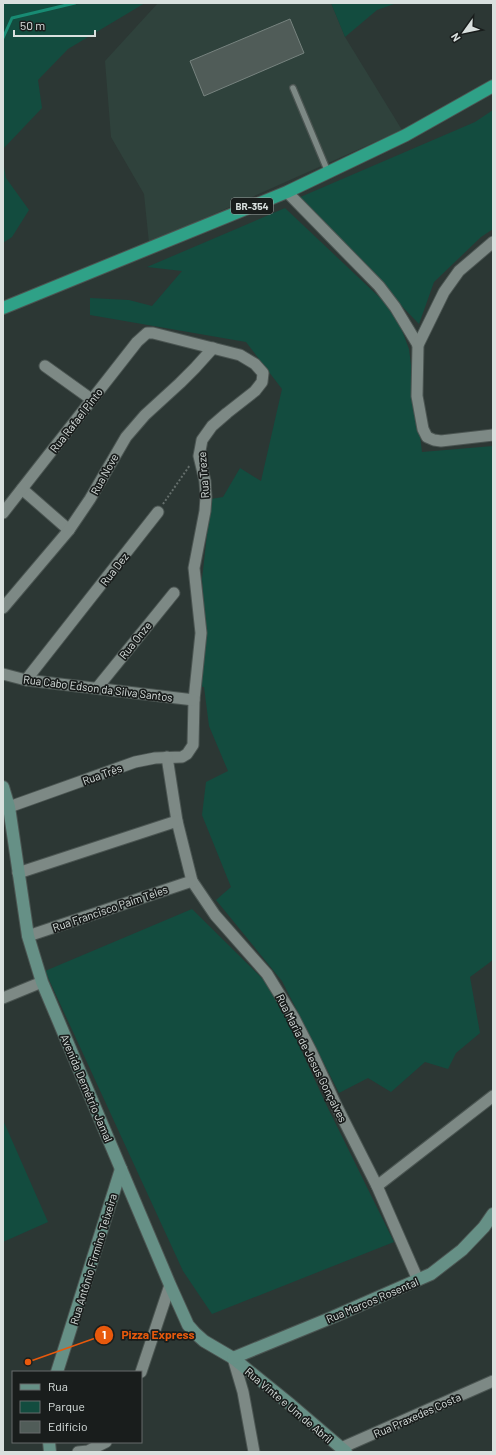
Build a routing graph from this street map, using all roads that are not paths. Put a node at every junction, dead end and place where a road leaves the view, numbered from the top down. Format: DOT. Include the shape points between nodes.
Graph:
graph roads {
  1 [pos="493,86"];
  2 [pos="293,88"];
  3 [pos="328,172"];
  4 [pos="287,192"];
  5 [pos="493,242"];
  6 [pos="3,308"];
  7 [pos="153,333"];
  8 [pos="418,345"];
  9 [pos="213,348"];
  10 [pos="45,366"];
  11 [pos="92,398"];
  12 [pos="493,435"];
  13 [pos="22,489"];
  14 [pos="158,512"];
  15 [pos="3,513"];
  16 [pos="69,530"];
  17 [pos="174,592"];
  18 [pos="3,608"];
  19 [pos="3,674"];
  20 [pos="26,680"];
  21 [pos="97,688"];
  22 [pos="194,700"];
  23 [pos="193,745"];
  24 [pos="167,757"];
  25 [pos="3,787"];
  26 [pos="9,807"];
  27 [pos="177,821"];
  28 [pos="18,873"];
  29 [pos="192,881"];
  30 [pos="28,936"];
  31 [pos="42,982"];
  32 [pos="3,998"];
  33 [pos="493,1096"];
  34 [pos="121,1169"];
  35 [pos="377,1186"];
  36 [pos="493,1214"];
  37 [pos="418,1280"];
  38 [pos="170,1285"];
  39 [pos="233,1358"];
  40 [pos="57,1371"];
  41 [pos="141,1371"];
  42 [pos="493,1381"];
  43 [pos="104,1443"];
  44 [pos="343,1450"];
  45 [pos="78,1452"];
  46 [pos="254,1452"];
  1 -- 3 [label="highway, BR-354" via="406,135"];
  2 -- 3 [label="lane"];
  3 -- 4 [label="highway, BR-354"];
  4 -- 6 [label="highway, BR-354"];
  4 -- 8 [label="street" via="378,286 395,307"];
  5 -- 8 [label="street" via="455,276 444,292"];
  7 -- 9 [label="street, Rua Treze"];
  7 -- 11 [label="street, Rua Rafael Pinto" via="147,334 137,342"];
  8 -- 12 [label="street" via="417,396 423,429 427,436 441,442"];
  9 -- 16 [label="street, Rua Nove" via="126,436"];
  9 -- 22 [label="street, Rua Treze" via="240,355 255,364 262,373 262,382 255,391 212,426 202,440 200,456 206,497 194,568 201,633"];
  10 -- 11 [label="street"];
  11 -- 13 [label="street, Rua Rafael Pinto"];
  13 -- 15 [label="street, Rua Rafael Pinto"];
  13 -- 16 [label="street"];
  14 -- 20 [label="street, Rua Dez"];
  16 -- 18 [label="street, Rua Nove"];
  17 -- 21 [label="street, Rua Onze"];
  19 -- 20 [label="street, Rua Cabo Edson da Silva Santos"];
  20 -- 21 [label="street, Rua Cabo Edson da Silva Santos"];
  21 -- 22 [label="street, Rua Cabo Edson da Silva Santos"];
  22 -- 23 [label="street, Rua Treze"];
  23 -- 24 [label="street, Rua Três" via="182,757"];
  24 -- 26 [label="street, Rua Três" via="135,762"];
  24 -- 27 [label="street, Rua Maria de Jesus Gonçalves"];
  25 -- 26 [label="street, Avenida Demétrio Jamal"];
  26 -- 28 [label="street, Avenida Demétrio Jamal"];
  27 -- 28 [label="street"];
  27 -- 29 [label="street, Rua Maria de Jesus Gonçalves"];
  28 -- 30 [label="street, Avenida Demétrio Jamal"];
  29 -- 30 [label="street, Rua Francisco Paim Teles"];
  29 -- 35 [label="street, Rua Maria de Jesus Gonçalves" via="215,915 278,990"];
  30 -- 31 [label="street, Avenida Demétrio Jamal"];
  31 -- 32 [label="street"];
  31 -- 34 [label="street, Avenida Demétrio Jamal"];
  33 -- 35 [label="street"];
  34 -- 38 [label="street, Avenida Demétrio Jamal"];
  34 -- 40 [label="street, Rua Antônio Firmino Teixeira"];
  35 -- 37 [label="street, Rua Maria de Jesus Gonçalves"];
  36 -- 37 [label="street, Rua Marcos Rosental" via="462,1250 431,1274"];
  37 -- 39 [label="street, Rua Marcos Rosental"];
  38 -- 39 [label="street, Avenida Demétrio Jamal" via="188,1325 204,1341"];
  38 -- 41 [label="street"];
  39 -- 44 [label="street, Rua Vinte e Um de Abril"];
  39 -- 46 [label="street" via="243,1392"];
  42 -- 44 [label="street, Rua Praxedes Costa"];
  43 -- 45 [label="street" via="88,1451"];
}
